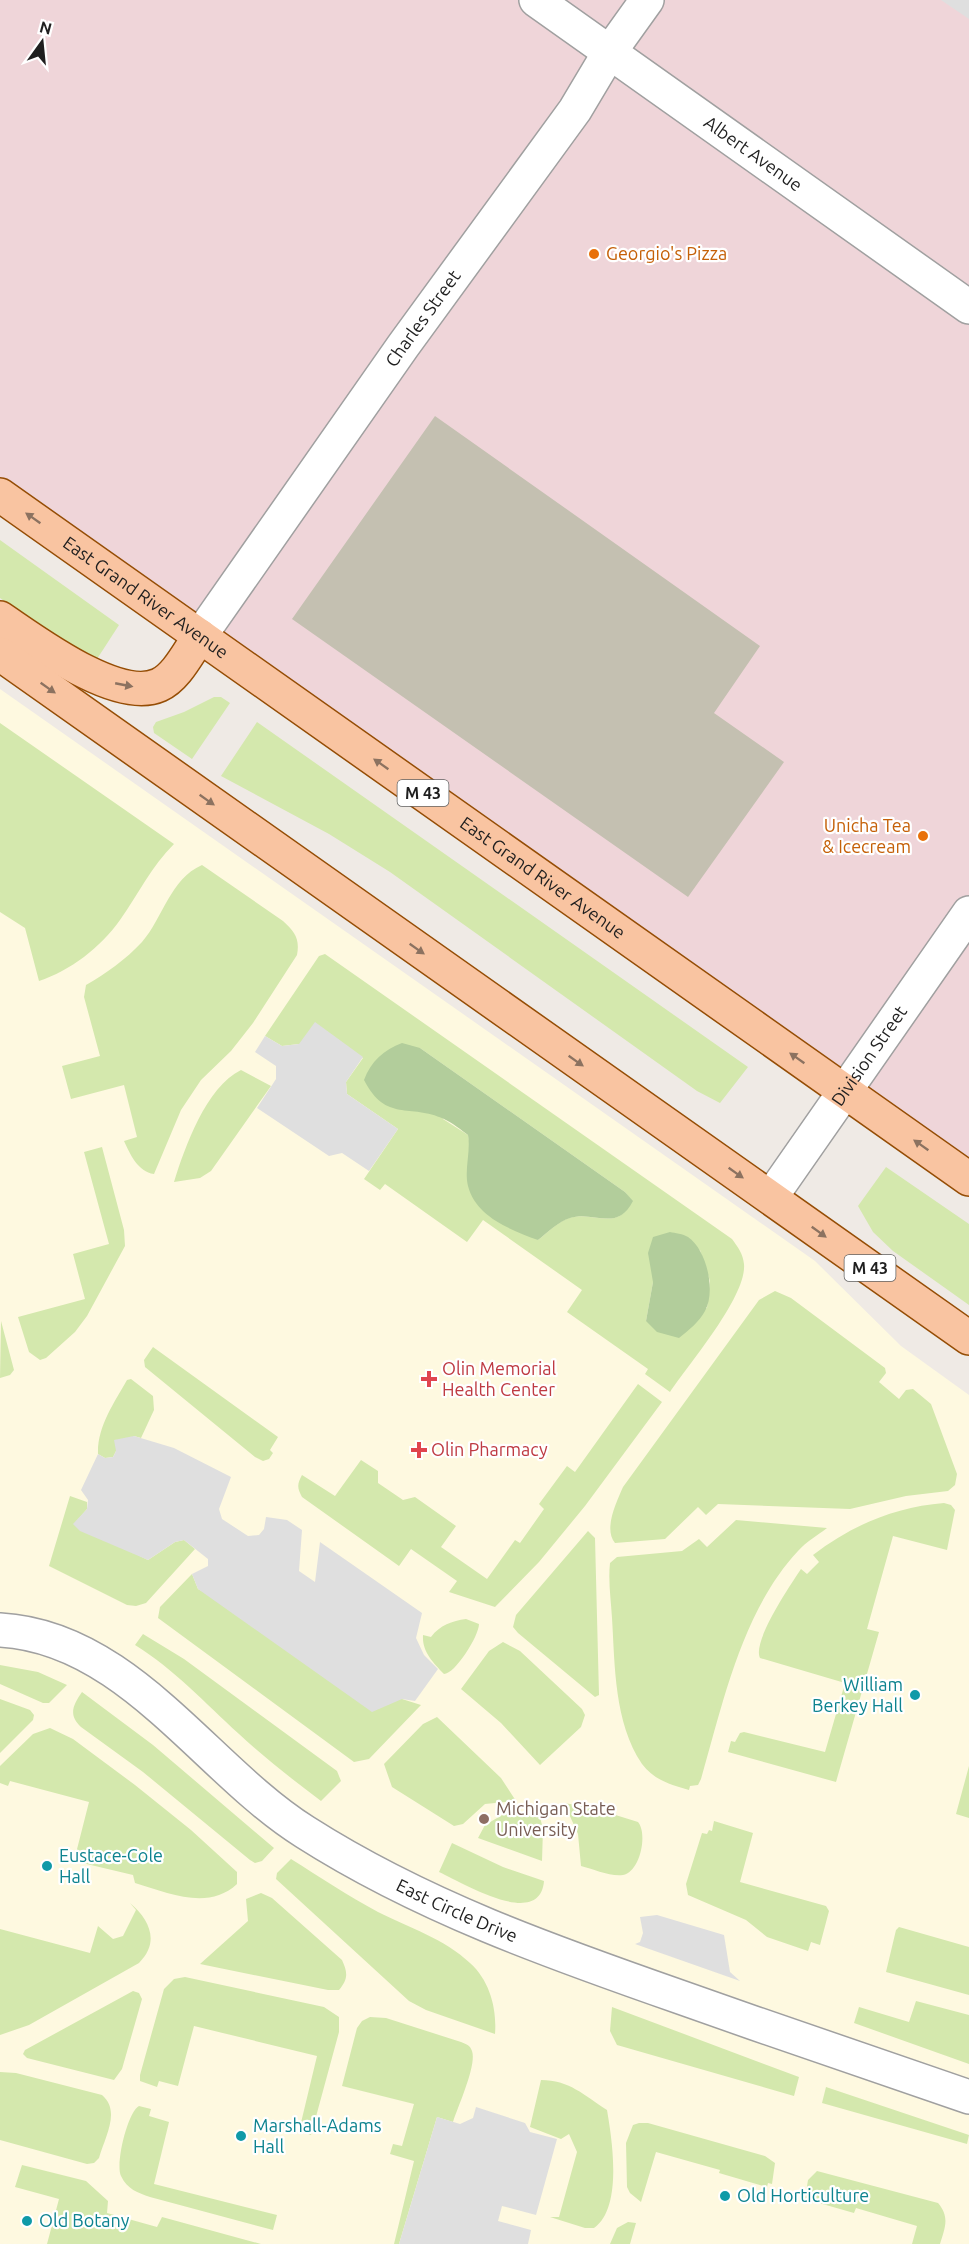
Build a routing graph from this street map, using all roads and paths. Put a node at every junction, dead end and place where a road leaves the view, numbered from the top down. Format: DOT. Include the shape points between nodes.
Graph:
graph roads {
  1 [pos="536,0"];
  2 [pos="647,0"];
  3 [pos="609,53"];
  4 [pos="969,307"];
  5 [pos="0,495"];
  6 [pos="0,618"];
  7 [pos="200,636"];
  8 [pos="0,654"];
  9 [pos="969,913"];
  10 [pos="845,1092"];
  11 [pos="969,1179"];
  12 [pos="771,1197"];
  13 [pos="969,1338"];
  14 [pos="0,1630"];
  15 [pos="969,2097"];
  1 -- 3 [label="street, Albert Avenue"];
  2 -- 3 [label="street, Charles Street"];
  3 -- 4 [label="street, Albert Avenue"];
  3 -- 7 [label="street, Charles Street" via="575,110"];
  7 -- 5 [label="main road, East Grand River Avenue / M 43, one-way"];
  6 -- 7 [label="main road, one-way" via="95,677 141,688 157,687 167,681"];
  10 -- 7 [label="main road, East Grand River Avenue / M 43, one-way"];
  8 -- 12 [label="main road, M 43, one-way"];
  9 -- 10 [label="street, Division Street"];
  11 -- 10 [label="main road, East Grand River Avenue / M 43, one-way"];
  10 -- 12 [label="street, Division Street"];
  12 -- 13 [label="main road, M 43, one-way"];
  14 -- 15 [label="street, East Circle Drive" via="58,1643 120,1676 146,1694 303,1831 388,1880 561,1955"];
}
